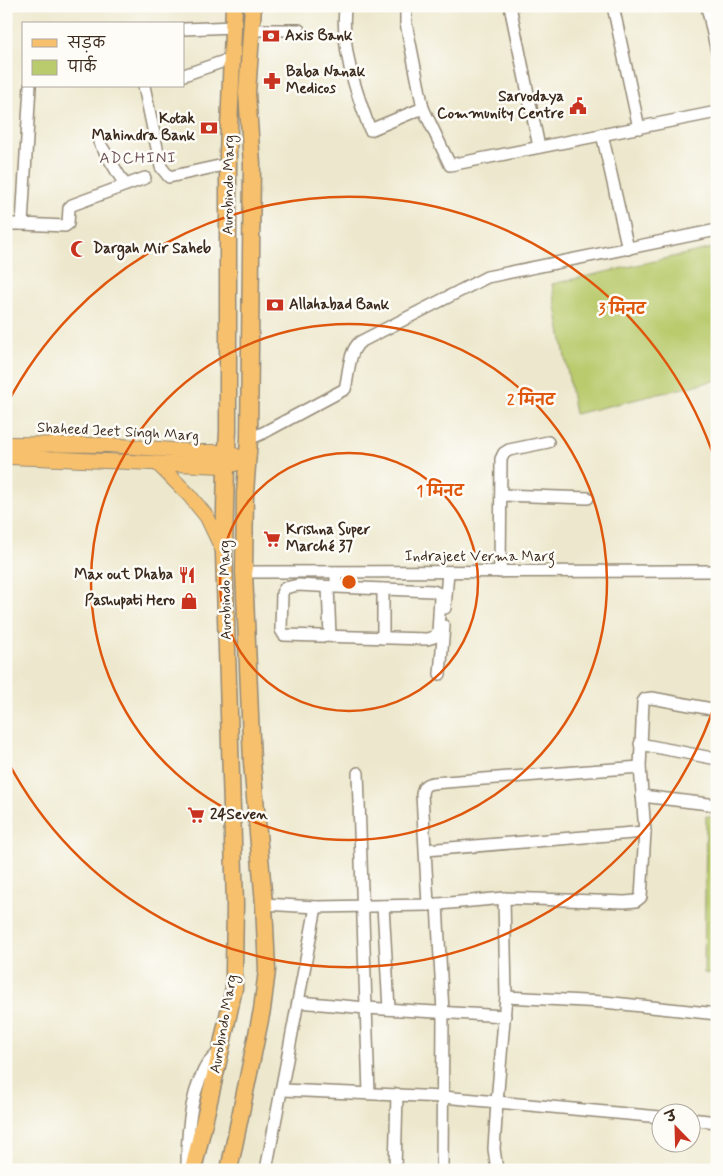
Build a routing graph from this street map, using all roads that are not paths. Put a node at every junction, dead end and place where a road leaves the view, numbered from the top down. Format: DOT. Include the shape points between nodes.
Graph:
graph roads {
  1 [pos="234,6"];
  2 [pos="253,6"];
  3 [pos="345,6"];
  4 [pos="406,6"];
  5 [pos="510,6"];
  6 [pos="613,6"];
  7 [pos="707,6"];
  8 [pos="234,27"];
  9 [pos="185,29"];
  10 [pos="252,30"];
  11 [pos="299,30"];
  12 [pos="717,52"];
  13 [pos="233,58"];
  14 [pos="185,76"];
  15 [pos="30,88"];
  16 [pos="147,88"];
  17 [pos="423,108"];
  18 [pos="717,112"];
  19 [pos="639,128"];
  20 [pos="602,134"];
  21 [pos="99,142"];
  22 [pos="539,147"];
  23 [pos="228,164"];
  24 [pos="145,178"];
  25 [pos="125,185"];
  26 [pos="6,224"];
  27 [pos="22,224"];
  28 [pos="717,230"];
  29 [pos="628,249"];
  30 [pos="249,439"];
  31 [pos="548,442"];
  32 [pos="6,444"];
  33 [pos="6,457"];
  34 [pos="227,459"];
  35 [pos="248,461"];
  36 [pos="158,464"];
  37 [pos="501,495"];
  38 [pos="588,498"];
  39 [pos="224,554"];
  40 [pos="717,571"];
  41 [pos="244,572"];
  42 [pos="336,572"];
  43 [pos="448,572"];
  44 [pos="500,572"];
  45 [pos="332,587"];
  46 [pos="383,589"];
  47 [pos="330,636"];
  48 [pos="383,638"];
  49 [pos="440,674"];
  50 [pos="717,710"];
  51 [pos="640,744"];
  52 [pos="717,759"];
  53 [pos="640,767"];
  54 [pos="358,773"];
  55 [pos="642,796"];
  56 [pos="717,805"];
  57 [pos="645,832"];
  58 [pos="426,850"];
  59 [pos="504,898"];
  60 [pos="264,904"];
  61 [pos="433,904"];
  62 [pos="363,906"];
  63 [pos="383,906"];
  64 [pos="316,908"];
  65 [pos="506,997"];
  66 [pos="299,1002"];
  67 [pos="366,1008"];
  68 [pos="389,1009"];
  69 [pos="443,1012"];
  70 [pos="717,1014"];
  71 [pos="505,1016"];
  72 [pos="221,1049"];
  73 [pos="283,1090"];
  74 [pos="369,1093"];
  75 [pos="397,1094"];
  76 [pos="443,1097"];
  77 [pos="497,1102"];
  78 [pos="650,1116"];
  79 [pos="700,1120"];
  80 [pos="717,1122"];
  81 [pos="187,1170"];
  82 [pos="193,1170"];
  83 [pos="229,1170"];
  84 [pos="266,1170"];
  85 [pos="396,1170"];
  86 [pos="442,1170"];
  87 [pos="497,1170"];
  1 -- 8 [label="highway, Aurobindo Marg"];
  2 -- 10 [label="highway, Aurobindo Marg"];
  3 -- 17 [label="street" via="343,26 351,76 370,130"];
  4 -- 17 [label="street" via="406,23"];
  5 -- 22 [label="street"];
  6 -- 19 [label="street"];
  7 -- 12 [label="street"];
  8 -- 9 [label="street"];
  8 -- 13 [label="highway, Aurobindo Marg"];
  10 -- 11 [label="street"];
  10 -- 30 [label="highway, Aurobindo Marg" via="247,93 252,164"];
  13 -- 14 [label="street"];
  13 -- 23 [label="highway, Aurobindo Marg"];
  15 -- 27 [label="street"];
  16 -- 23 [label="street" via="161,167 170,177"];
  17 -- 22 [label="street" via="450,165"];
  18 -- 19 [label="street"];
  19 -- 20 [label="street"];
  20 -- 22 [label="street"];
  20 -- 29 [label="street"];
  21 -- 25 [label="street"];
  23 -- 34 [label="highway, Aurobindo Marg"];
  24 -- 25 [label="street"];
  25 -- 27 [label="street" via="72,205 65,226"];
  26 -- 27 [label="street"];
  28 -- 29 [label="street"];
  29 -- 30 [label="street" via="487,277 360,342 353,351 345,389"];
  30 -- 35 [label="highway, Aurobindo Marg"];
  31 -- 37 [label="street" via="504,453 501,459"];
  32 -- 34 [label="main road, Shaheed Jeet Singh Marg" via="109,445 197,452"];
  33 -- 36 [label="main road, Shaheed Jeet Singh Marg"];
  34 -- 35 [label="main road"];
  34 -- 36 [label="main road, Shaheed Jeet Singh Marg"];
  34 -- 39 [label="highway, Aurobindo Marg"];
  35 -- 41 [label="highway, Aurobindo Marg"];
  36 -- 39 [label="main road" via="207,517"];
  37 -- 38 [label="street"];
  37 -- 44 [label="street"];
  39 -- 72 [label="highway, Aurobindo Marg" via="235,904 234,988"];
  40 -- 44 [label="street, Indrajeet Verma Marg"];
  41 -- 42 [label="street, Indrajeet Verma Marg"];
  41 -- 60 [label="highway, Aurobindo Marg" via="252,762"];
  42 -- 43 [label="street, Indrajeet Verma Marg"];
  42 -- 45 [label="street"];
  43 -- 44 [label="street, Indrajeet Verma Marg"];
  43 -- 49 [label="street"];
  45 -- 46 [label="street"];
  45 -- 47 [label="street"];
  45 -- 47 [label="street" via="298,585 285,588 282,593 281,630 284,635"];
  46 -- 48 [label="street"];
  46 -- 48 [label="street" via="433,591 440,597 438,633 434,637"];
  47 -- 48 [label="street"];
  50 -- 51 [label="street" via="645,699"];
  51 -- 52 [label="street"];
  51 -- 53 [label="street"];
  53 -- 55 [label="street"];
  53 -- 58 [label="street" via="429,784 422,789"];
  54 -- 62 [label="street"];
  55 -- 56 [label="street"];
  55 -- 57 [label="street"];
  57 -- 58 [label="street"];
  57 -- 59 [label="street" via="641,897 636,901"];
  58 -- 61 [label="street"];
  59 -- 61 [label="street"];
  59 -- 65 [label="street"];
  60 -- 64 [label="street"];
  60 -- 83 [label="highway, Aurobindo Marg" via="267,970 262,1010"];
  61 -- 63 [label="street"];
  61 -- 69 [label="street"];
  62 -- 63 [label="street"];
  62 -- 64 [label="street"];
  62 -- 67 [label="street"];
  63 -- 68 [label="street"];
  64 -- 66 [label="street"];
  65 -- 70 [label="street" via="604,1002"];
  65 -- 71 [label="street"];
  66 -- 67 [label="street"];
  66 -- 73 [label="street"];
  67 -- 68 [label="street"];
  67 -- 74 [label="street"];
  68 -- 69 [label="street"];
  69 -- 71 [label="street"];
  69 -- 76 [label="street"];
  71 -- 77 [label="street"];
  72 -- 81 [label="street" via="204,1069 194,1099 187,1136"];
  72 -- 82 [label="highway, Aurobindo Marg"];
  73 -- 74 [label="street"];
  73 -- 84 [label="street"];
  74 -- 75 [label="street"];
  75 -- 76 [label="street"];
  75 -- 85 [label="street"];
  76 -- 77 [label="street"];
  76 -- 86 [label="street"];
  77 -- 78 [label="street"];
  77 -- 87 [label="street" via="494,1149"];
  79 -- 80 [label="street"];
}
